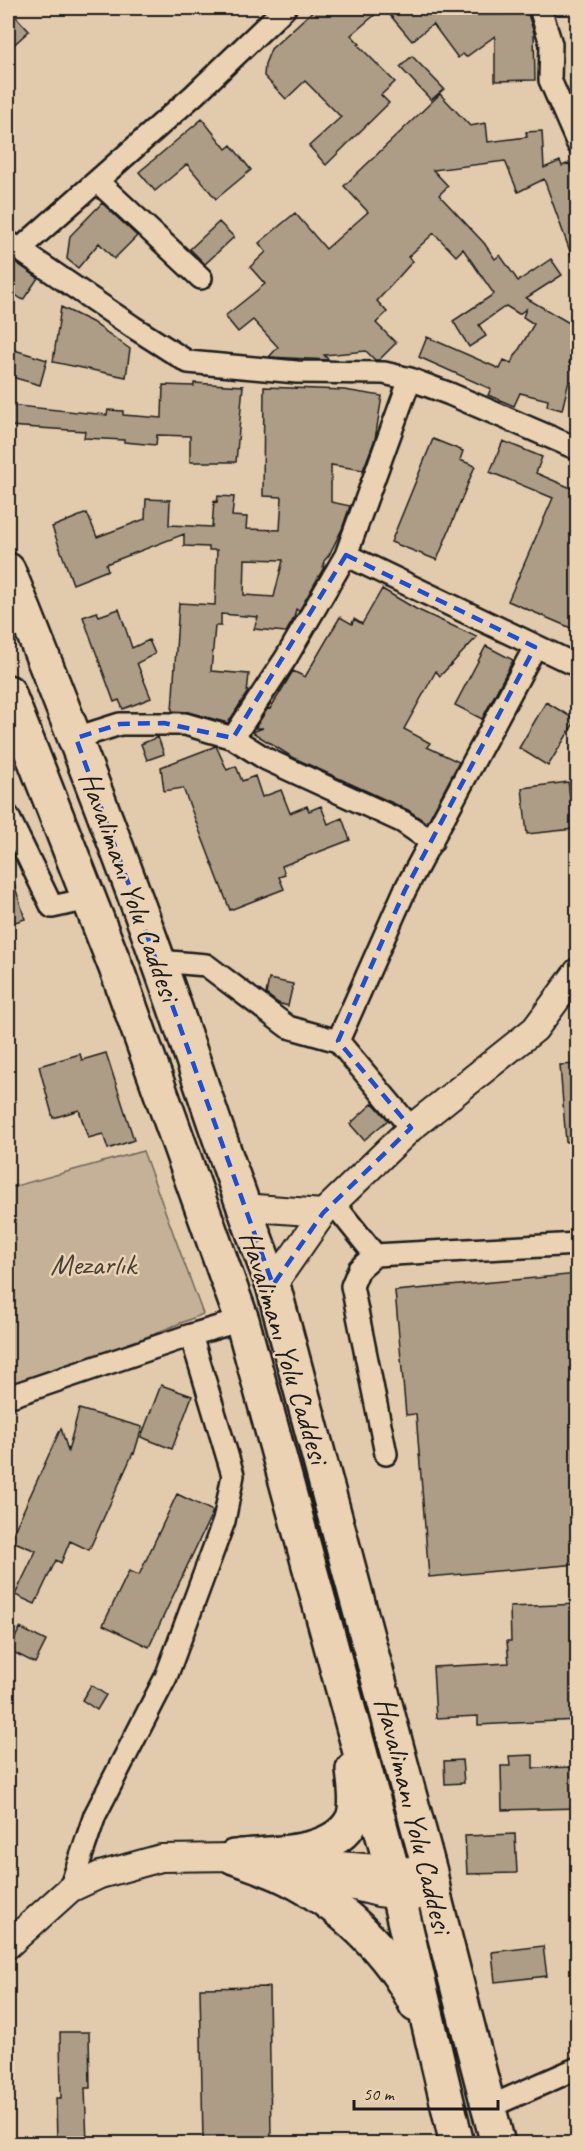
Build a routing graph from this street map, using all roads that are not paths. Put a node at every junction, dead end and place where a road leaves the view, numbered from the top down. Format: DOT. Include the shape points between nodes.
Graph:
graph roads {
  1 [pos="285,8"];
  2 [pos="540,8"];
  3 [pos="578,144"];
  4 [pos="97,181"];
  5 [pos="13,246"];
  6 [pos="201,278"];
  7 [pos="411,379"];
  8 [pos="578,449"];
  9 [pos="346,555"];
  10 [pos="8,570"];
  11 [pos="535,647"];
  12 [pos="578,666"];
  13 [pos="8,692"];
  14 [pos="76,738"];
  15 [pos="233,738"];
  16 [pos="8,816"];
  17 [pos="432,842"];
  18 [pos="89,899"];
  19 [pos="158,961"];
  20 [pos="578,970"];
  21 [pos="338,1041"];
  22 [pos="411,1128"];
  23 [pos="242,1207"];
  24 [pos="328,1208"];
  25 [pos="578,1244"];
  26 [pos="375,1255"];
  27 [pos="273,1285"];
  28 [pos="242,1320"];
  29 [pos="191,1335"];
  30 [pos="8,1397"];
  31 [pos="386,1454"];
  32 [pos="348,1701"];
  33 [pos="234,1857"];
  34 [pos="395,1882"];
  35 [pos="433,1886"];
  36 [pos="70,1889"];
  37 [pos="8,1945"];
  38 [pos="433,2041"];
  39 [pos="578,2068"];
  40 [pos="489,2107"];
  41 [pos="457,2144"];
  42 [pos="498,2144"];
  1 -- 4 [label="street"];
  2 -- 3 [label="street" via="551,44 550,80"];
  4 -- 5 [label="street"];
  4 -- 6 [label="street"];
  5 -- 7 [label="street" via="188,362 297,372 384,373"];
  7 -- 8 [label="street"];
  7 -- 9 [label="street"];
  9 -- 11 [label="street"];
  9 -- 15 [label="street" via="286,658"];
  10 -- 14 [label="highway, Havalimanı Yolu Caddesi"];
  11 -- 12 [label="street"];
  11 -- 17 [label="street"];
  13 -- 18 [label="highway, Havalimanı Yolu Caddesi"];
  14 -- 15 [label="street" via="120,724 164,723 185,724"];
  14 -- 19 [label="highway, Havalimanı Yolu Caddesi"];
  15 -- 17 [label="street" via="266,759 403,822"];
  16 -- 18 [label="street" via="52,907"];
  17 -- 21 [label="street" via="405,890"];
  18 -- 28 [label="highway, Havalimanı Yolu Caddesi"];
  19 -- 21 [label="street" via="206,965 288,1027"];
  19 -- 23 [label="highway, Havalimanı Yolu Caddesi"];
  20 -- 22 [label="street" via="535,1029"];
  21 -- 22 [label="street"];
  22 -- 24 [label="street"];
  23 -- 24 [label="street"];
  23 -- 27 [label="highway, Havalimanı Yolu Caddesi"];
  24 -- 26 [label="street"];
  24 -- 27 [label="street"];
  25 -- 26 [label="street"];
  26 -- 31 [label="street" via="359,1269 352,1286"];
  27 -- 35 [label="highway, Havalimanı Yolu Caddesi"];
  28 -- 29 [label="street"];
  28 -- 32 [label="highway, Havalimanı Yolu Caddesi"];
  29 -- 30 [label="street"];
  29 -- 36 [label="street" via="232,1475 224,1521 166,1677 95,1815"];
  32 -- 33 [label="highway" via="353,1819 340,1835 309,1849"];
  32 -- 34 [label="highway, Havalimanı Yolu Caddesi"];
  33 -- 34 [label="street" via="378,1893"];
  33 -- 36 [label="street" via="161,1858 100,1875"];
  33 -- 38 [label="highway" via="286,1877 334,1907 376,1945 409,1990"];
  34 -- 35 [label="street"];
  34 -- 38 [label="highway, Havalimanı Yolu Caddesi"];
  35 -- 40 [label="highway, Havalimanı Yolu Caddesi"];
  36 -- 37 [label="street"];
  38 -- 41 [label="highway, Havalimanı Yolu Caddesi"];
  39 -- 40 [label="street"];
  40 -- 42 [label="highway, Havalimanı Yolu Caddesi"];
}
